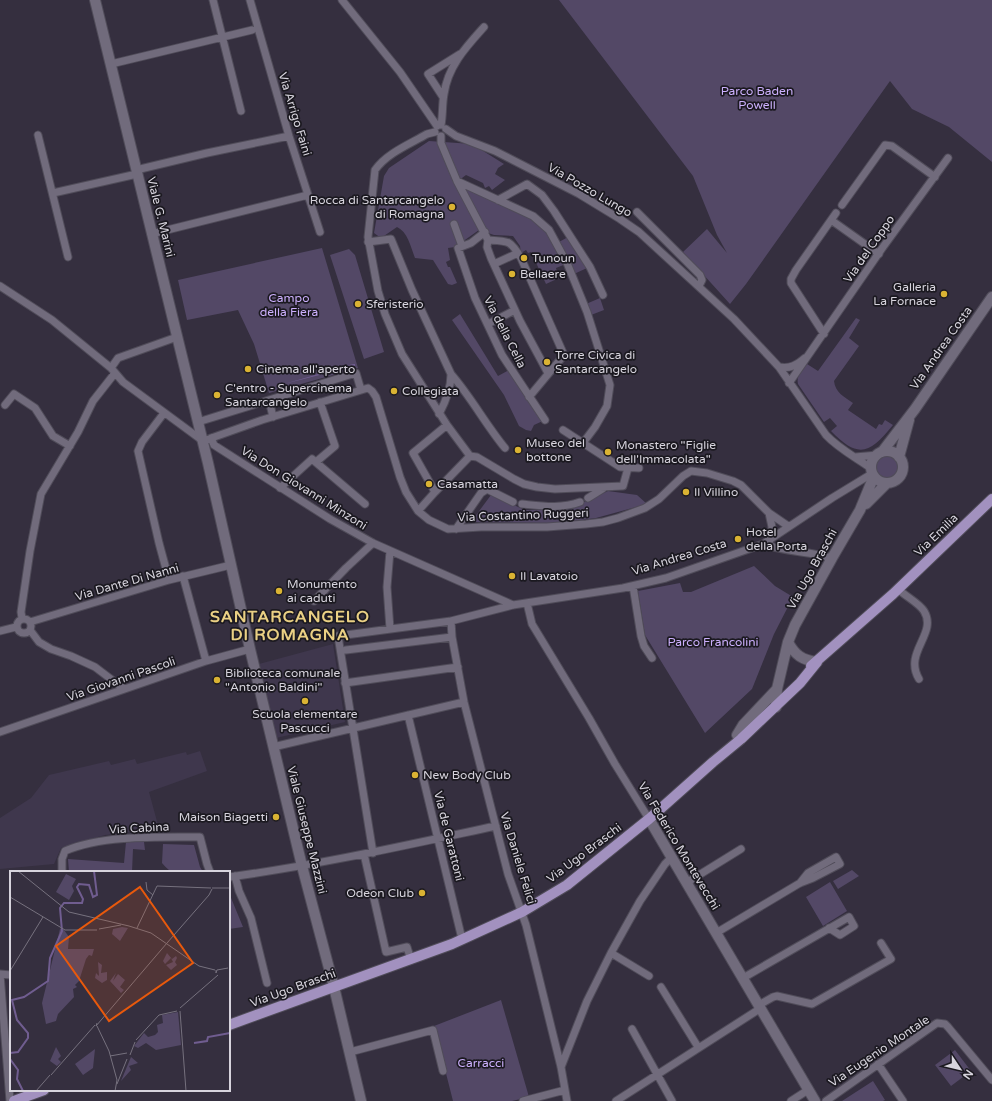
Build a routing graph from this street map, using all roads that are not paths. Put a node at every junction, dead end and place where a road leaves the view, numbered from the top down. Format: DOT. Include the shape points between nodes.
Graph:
graph roads {
  1 [pos="95,0"];
  2 [pos="213,0"];
  3 [pos="250,0"];
  4 [pos="342,0"];
  5 [pos="484,27"];
  6 [pos="252,30"];
  7 [pos="222,37"];
  8 [pos="460,54"];
  9 [pos="110,64"];
  10 [pos="444,98"];
  11 [pos="241,111"];
  12 [pos="441,130"];
  13 [pos="38,135"];
  14 [pos="289,136"];
  15 [pos="948,158"];
  16 [pos="137,172"];
  17 [pos="934,177"];
  18 [pos="457,181"];
  19 [pos="53,193"];
  20 [pos="308,195"];
  21 [pos="498,200"];
  22 [pos="842,205"];
  23 [pos="637,212"];
  24 [pos="836,214"];
  25 [pos="831,220"];
  26 [pos="454,224"];
  27 [pos="320,232"];
  28 [pos="485,232"];
  29 [pos="152,234"];
  30 [pos="488,240"];
  31 [pos="368,242"];
  32 [pos="460,247"];
  33 [pos="518,253"];
  34 [pos="879,254"];
  35 [pos="68,256"];
  36 [pos="494,264"];
  37 [pos="0,286"];
  38 [pos="699,286"];
  39 [pos="602,295"];
  40 [pos="992,298"];
  41 [pos="516,310"];
  42 [pos="488,324"];
  43 [pos="824,334"];
  44 [pos="176,337"];
  45 [pos="810,354"];
  46 [pos="779,367"];
  47 [pos="113,370"];
  48 [pos="548,373"];
  49 [pos="451,374"];
  50 [pos="789,383"];
  51 [pos="365,389"];
  52 [pos="529,397"];
  53 [pos="269,400"];
  54 [pos="320,402"];
  55 [pos="5,405"];
  56 [pos="164,413"];
  57 [pos="911,413"];
  58 [pos="439,414"];
  59 [pos="273,417"];
  60 [pos="544,420"];
  61 [pos="198,422"];
  62 [pos="447,425"];
  63 [pos="562,430"];
  64 [pos="207,439"];
  65 [pos="583,444"];
  66 [pos="70,446"];
  67 [pos="505,448"];
  68 [pos="880,454"];
  69 [pos="470,456"];
  70 [pos="856,457"];
  71 [pos="900,457"];
  72 [pos="316,462"];
  73 [pos="628,468"];
  74 [pos="639,468"];
  75 [pos="873,473"];
  76 [pos="887,483"];
  77 [pos="280,488"];
  78 [pos="605,488"];
  79 [pos="435,492"];
  80 [pos="588,498"];
  81 [pos="992,500"];
  82 [pos="513,502"];
  83 [pos="580,502"];
  84 [pos="365,504"];
  85 [pos="522,504"];
  86 [pos="860,510"];
  87 [pos="418,511"];
  88 [pos="769,512"];
  89 [pos="788,526"];
  90 [pos="456,529"];
  91 [pos="770,540"];
  92 [pos="374,543"];
  93 [pos="763,544"];
  94 [pos="390,551"];
  95 [pos="832,558"];
  96 [pos="231,565"];
  97 [pos="183,576"];
  98 [pos="169,580"];
  99 [pos="633,586"];
  100 [pos="898,589"];
  101 [pos="314,601"];
  102 [pos="527,603"];
  103 [pos="513,604"];
  104 [pos="22,618"];
  105 [pos="451,621"];
  106 [pos="30,626"];
  107 [pos="16,627"];
  108 [pos="390,628"];
  109 [pos="0,631"];
  110 [pos="452,637"];
  111 [pos="788,642"];
  112 [pos="250,649"];
  113 [pos="346,650"];
  114 [pos="652,658"];
  115 [pos="206,662"];
  116 [pos="817,662"];
  117 [pos="458,667"];
  118 [pos="919,679"];
  119 [pos="345,683"];
  120 [pos="124,689"];
  121 [pos="777,698"];
  122 [pos="464,702"];
  123 [pos="408,715"];
  124 [pos="352,728"];
  125 [pos="0,732"];
  126 [pos="273,747"];
  127 [pos="713,762"];
  128 [pos="649,819"];
  129 [pos="496,826"];
  130 [pos="438,838"];
  131 [pos="741,849"];
  132 [pos="373,853"];
  133 [pos="364,854"];
  134 [pos="672,857"];
  135 [pos="302,866"];
  136 [pos="62,871"];
  137 [pos="210,871"];
  138 [pos="232,877"];
  139 [pos="686,883"];
  140 [pos="800,883"];
  141 [pos="522,912"];
  142 [pos="829,928"];
  143 [pos="716,933"];
  144 [pos="462,939"];
  145 [pos="881,942"];
  146 [pos="611,953"];
  147 [pos="411,960"];
  148 [pos="0,974"];
  149 [pos="10,975"];
  150 [pos="649,976"];
  151 [pos="743,978"];
  152 [pos="267,982"];
  153 [pos="334,987"];
  154 [pos="660,987"];
  155 [pos="760,1006"];
  156 [pos="230,1025"];
  157 [pos="632,1029"];
  158 [pos="8,1030"];
  159 [pos="698,1047"];
  160 [pos="350,1052"];
  161 [pos="878,1064"];
  162 [pos="561,1067"];
  163 [pos="443,1071"];
  164 [pos="657,1074"];
  165 [pos="992,1080"];
  166 [pos="565,1090"];
  167 [pos="808,1090"];
  168 [pos="41,1091"];
  169 [pos="618,1100"];
  170 [pos="10,1101"];
  171 [pos="14,1101"];
  172 [pos="361,1101"];
  173 [pos="523,1101"];
  174 [pos="567,1101"];
  175 [pos="672,1101"];
  176 [pos="791,1101"];
  177 [pos="815,1101"];
  178 [pos="826,1101"];
  179 [pos="903,1101"];
  1 -- 9 [label="street, Viale G. Marini"];
  2 -- 7 [label="street"];
  3 -- 14 [label="street, Via Arrigo Faini"];
  4 -- 12 [label="street" via="400,72"];
  5 -- 8 [label="street"];
  6 -- 7 [label="street"];
  7 -- 9 [label="street"];
  7 -- 11 [label="street"];
  8 -- 10 [label="street" via="452,69"];
  8 -- 10 [label="street" via="428,74"];
  9 -- 16 [label="street, Viale G. Marini"];
  10 -- 12 [label="street"];
  12 -- 18 [label="street" via="441,143"];
  12 -- 31 [label="street" via="427,134 386,158 375,170"];
  12 -- 38 [label="street, Via Pozzo Lungo" via="495,151 620,219 639,232"];
  13 -- 19 [label="street"];
  14 -- 16 [label="street" via="207,153"];
  14 -- 20 [label="street, Via Arrigo Faini"];
  15 -- 17 [label="street, Via del Coppo"];
  16 -- 19 [label="street"];
  16 -- 29 [label="street, Viale G. Marini"];
  17 -- 22 [label="street" via="892,146 886,145"];
  17 -- 34 [label="street, Via del Coppo"];
  18 -- 21 [label="street"];
  18 -- 28 [label="street"];
  19 -- 35 [label="street"];
  20 -- 27 [label="street, Via Arrigo Faini"];
  20 -- 29 [label="street"];
  21 -- 39 [label="street" via="527,184 542,195 582,253"];
  21 -- 65 [label="street" via="533,216 549,230 567,263 587,312 610,385 607,406"];
  23 -- 38 [label="street, Via Pozzo Lungo" via="700,275 702,280"];
  24 -- 25 [label="street"];
  25 -- 34 [label="street"];
  25 -- 43 [label="street" via="791,279 791,283"];
  26 -- 32 [label="street, Via della Cella"];
  28 -- 30 [label="street"];
  28 -- 32 [label="street" via="471,243"];
  29 -- 44 [label="street, Viale G. Marini"];
  30 -- 33 [label="street" via="506,241 513,245"];
  30 -- 36 [label="street" via="487,247"];
  31 -- 49 [label="street" via="391,239"];
  31 -- 58 [label="street" via="385,314 402,354"];
  32 -- 42 [label="street, Via della Cella" via="462,263"];
  33 -- 36 [label="street"];
  33 -- 48 [label="street" via="564,355"];
  34 -- 43 [label="street, Via del Coppo"];
  36 -- 41 [label="street"];
  37 -- 47 [label="street, Via Don Giovanni Minzoni" via="52,320"];
  38 -- 46 [label="street, Via Pozzo Lungo"];
  40 -- 57 [label="street, Via Andrea Costa"];
  41 -- 42 [label="street"];
  41 -- 48 [label="street"];
  42 -- 52 [label="street, Via della Cella" via="502,355"];
  43 -- 45 [label="street, Via del Coppo"];
  44 -- 47 [label="street" via="118,358"];
  44 -- 61 [label="street, Viale G. Marini"];
  45 -- 46 [label="street, Via del Coppo" via="787,368"];
  45 -- 50 [label="street, Via del Coppo"];
  46 -- 50 [label="street, Via Pozzo Lungo"];
  47 -- 56 [label="street, Via Don Giovanni Minzoni" via="123,382"];
  47 -- 66 [label="street" via="93,401"];
  48 -- 52 [label="street"];
  49 -- 58 [label="street" via="451,384"];
  49 -- 67 [label="street" via="464,388"];
  50 -- 70 [label="street, Via Pozzo Lungo" via="833,443"];
  51 -- 53 [label="street" via="356,374"];
  51 -- 54 [label="street"];
  51 -- 87 [label="street" via="372,391 376,397 400,478"];
  52 -- 60 [label="street, Via della Cella"];
  53 -- 59 [label="street"];
  53 -- 61 [label="street"];
  54 -- 59 [label="street"];
  54 -- 72 [label="street" via="335,446"];
  55 -- 66 [label="street" via="14,394 20,397 35,408 53,436"];
  56 -- 64 [label="street, Via Don Giovanni Minzoni"];
  56 -- 98 [label="street" via="138,450"];
  57 -- 68 [label="street, Via Andrea Costa"];
  57 -- 71 [label="street, Via Andrea Costa"];
  58 -- 62 [label="street"];
  59 -- 64 [label="street"];
  61 -- 64 [label="street, Viale G. Marini"];
  62 -- 69 [label="street"];
  62 -- 79 [label="street" via="413,453"];
  63 -- 65 [label="street"];
  64 -- 77 [label="street, Via Don Giovanni Minzoni"];
  64 -- 96 [label="street, Viale G. Marini"];
  65 -- 73 [label="street" via="620,467"];
  66 -- 104 [label="street" via="41,494 30,551"];
  68 -- 70 [label="street"];
  68 -- 71 [label="street" via="891,452"];
  68 -- 75 [label="street" via="873,461"];
  69 -- 78 [label="street" via="478,457 524,484 554,489 592,486"];
  69 -- 79 [label="street"];
  70 -- 75 [label="street, Via Pozzo Lungo"];
  71 -- 76 [label="street" via="903,467 900,476"];
  72 -- 77 [label="street" via="312,459"];
  72 -- 84 [label="street"];
  73 -- 74 [label="street"];
  73 -- 78 [label="street" via="623,486"];
  75 -- 76 [label="street"];
  75 -- 86 [label="street, Via Ugo Braschi"];
  75 -- 89 [label="street, Via Andrea Costa"];
  76 -- 86 [label="street, Via Ugo Braschi"];
  77 -- 92 [label="street, Via Don Giovanni Minzoni"];
  78 -- 80 [label="street"];
  79 -- 87 [label="street"];
  81 -- 100 [label="main road, Via Emilia"];
  82 -- 90 [label="street" via="486,489"];
  83 -- 85 [label="street" via="566,506"];
  86 -- 95 [label="street, Via Ugo Braschi"];
  87 -- 90 [label="street, Via Costantino Ruggeri" via="429,520 448,529"];
  88 -- 89 [label="street"];
  88 -- 90 [label="street, Via Costantino Ruggeri" via="741,485 707,473 691,471 660,499 645,508 611,520 547,527"];
  88 -- 91 [label="street" via="772,527"];
  89 -- 91 [label="street, Via Andrea Costa"];
  91 -- 93 [label="street, Via Andrea Costa"];
  92 -- 94 [label="street, Via Don Giovanni Minzoni"];
  92 -- 101 [label="street"];
  93 -- 95 [label="street"];
  93 -- 99 [label="street, Via Andrea Costa" via="666,578"];
  94 -- 103 [label="street, Via Don Giovanni Minzoni"];
  94 -- 108 [label="street" via="387,587"];
  95 -- 111 [label="street, Via Ugo Braschi"];
  96 -- 97 [label="street, Via Dante Di Nanni"];
  96 -- 112 [label="street, Viale Giuseppe Mazzini"];
  97 -- 98 [label="street, Via Dante Di Nanni"];
  97 -- 115 [label="street"];
  98 -- 106 [label="street, Via Dante Di Nanni"];
  99 -- 102 [label="street, Via Andrea Costa"];
  99 -- 114 [label="street" via="641,636"];
  100 -- 116 [label="main road, Via Emilia"];
  100 -- 118 [label="street" via="924,611 927,619 927,630 914,660"];
  102 -- 103 [label="street, Via Andrea Costa"];
  102 -- 128 [label="street, Via Federico Montevecchi" via="532,624"];
  103 -- 105 [label="street, Via Andrea Costa"];
  104 -- 106 [label="street" via="27,619"];
  104 -- 107 [label="street"];
  105 -- 108 [label="street, Via Andrea Costa"];
  105 -- 110 [label="street, Via Daniele Felici"];
  106 -- 107 [label="street, Via Dante Di Nanni" via="26,633 21,633"];
  106 -- 120 [label="street" via="39,642 95,667"];
  107 -- 109 [label="street, Via Dante Di Nanni"];
  108 -- 119 [label="street, Via Andrea Costa" via="338,636"];
  110 -- 113 [label="street"];
  110 -- 117 [label="street, Via Daniele Felici"];
  111 -- 116 [label="street" via="800,657"];
  111 -- 121 [label="street, Via Ugo Braschi"];
  112 -- 115 [label="street, Via Giovanni Pascoli"];
  112 -- 126 [label="street, Viale Giuseppe Mazzini"];
  115 -- 120 [label="street, Via Giovanni Pascoli"];
  116 -- 121 [label="main road, Via Ugo Braschi"];
  117 -- 119 [label="street"];
  117 -- 122 [label="street, Via Daniele Felici"];
  119 -- 124 [label="street"];
  120 -- 125 [label="street, Via Giovanni Pascoli"];
  121 -- 127 [label="main road, Via Ugo Braschi" via="737,735"];
  121 -- 127 [label="main road, Via Ugo Braschi" via="741,739"];
  122 -- 123 [label="street"];
  122 -- 129 [label="street, Via Daniele Felici"];
  123 -- 124 [label="street"];
  123 -- 130 [label="street, Via de Garattoni"];
  124 -- 126 [label="street"];
  124 -- 132 [label="street"];
  126 -- 135 [label="street, Viale Giuseppe Mazzini"];
  127 -- 128 [label="main road, Via Ugo Braschi"];
  128 -- 134 [label="street, Via Federico Montevecchi"];
  128 -- 141 [label="main road, Via Ugo Braschi" via="567,885"];
  129 -- 130 [label="street"];
  129 -- 141 [label="street, Via Daniele Felici" via="508,874"];
  130 -- 132 [label="street"];
  130 -- 144 [label="street, Via de Garattoni"];
  131 -- 139 [label="street"];
  132 -- 133 [label="street"];
  133 -- 135 [label="street"];
  133 -- 147 [label="street" via="386,952 407,947"];
  134 -- 139 [label="street, Via Federico Montevecchi"];
  134 -- 146 [label="street" via="640,901"];
  135 -- 138 [label="street"];
  135 -- 153 [label="street, Viale Giuseppe Mazzini"];
  136 -- 137 [label="street, Via Cabina" via="64,851 75,847 108,840 193,837 200,837"];
  138 -- 152 [label="street" via="251,918"];
  139 -- 143 [label="street, Via Federico Montevecchi"];
  140 -- 140 [label="street" via="840,864 836,857 808,873"];
  140 -- 143 [label="street"];
  141 -- 144 [label="main road, Via Ugo Braschi"];
  141 -- 162 [label="street, Via Daniele Felici"];
  142 -- 151 [label="street"];
  143 -- 151 [label="street, Via Federico Montevecchi"];
  144 -- 147 [label="main road, Via Ugo Braschi"];
  145 -- 155 [label="street" via="891,959 812,1004 777,996"];
  146 -- 150 [label="street"];
  146 -- 162 [label="street" via="586,1001"];
  147 -- 153 [label="main road, Via Ugo Braschi"];
  148 -- 149 [label="street"];
  148 -- 158 [label="street"];
  151 -- 155 [label="street, Via Federico Montevecchi"];
  153 -- 156 [label="main road, Via Ugo Braschi"];
  153 -- 160 [label="street, Viale Giuseppe Mazzini"];
  154 -- 159 [label="street"];
  155 -- 159 [label="street"];
  155 -- 167 [label="street, Via Federico Montevecchi"];
  157 -- 164 [label="street"];
  158 -- 170 [label="street"];
  159 -- 164 [label="street"];
  160 -- 163 [label="street" via="433,1030"];
  160 -- 172 [label="street, Viale Giuseppe Mazzini"];
  161 -- 165 [label="street, Via Eugenio Montale" via="941,1023 948,1027"];
  161 -- 178 [label="street, Via Eugenio Montale"];
  161 -- 179 [label="street"];
  162 -- 166 [label="street, Via Daniele Felici"];
  164 -- 169 [label="street"];
  164 -- 175 [label="street"];
  166 -- 173 [label="street"];
  166 -- 174 [label="street, Via Daniele Felici"];
  167 -- 176 [label="street"];
  167 -- 177 [label="street, Via Federico Montevecchi"];
  168 -- 171 [label="main road"];
}
